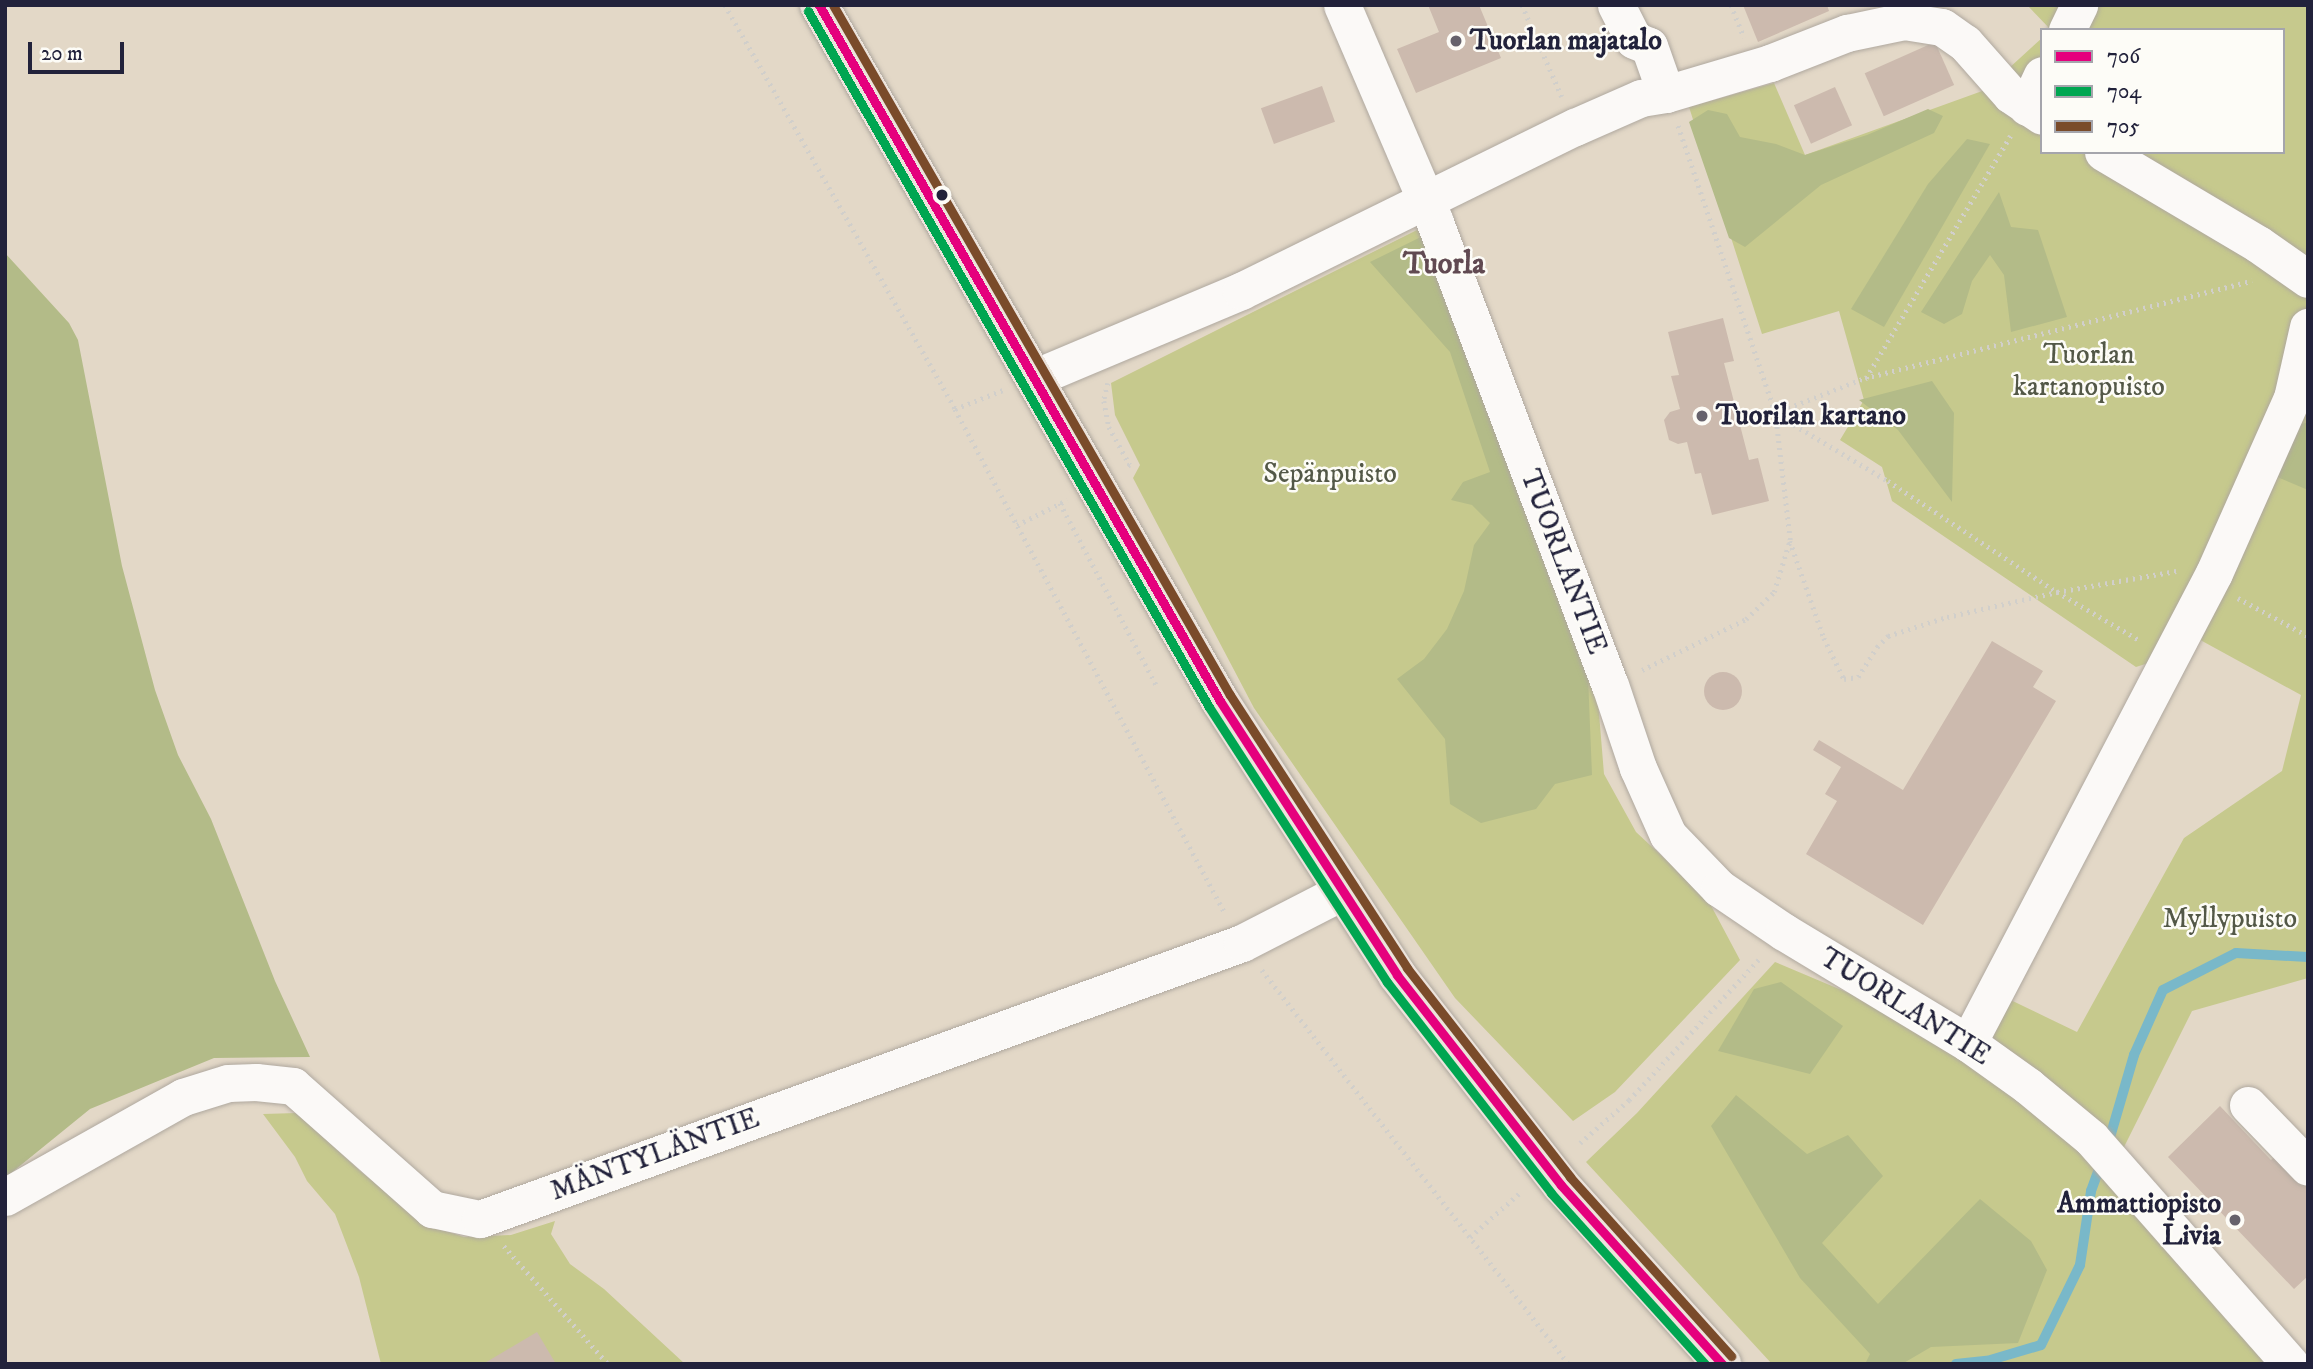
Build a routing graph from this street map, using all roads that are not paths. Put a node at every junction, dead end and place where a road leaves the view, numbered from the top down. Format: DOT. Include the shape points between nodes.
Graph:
graph roads {
  1 [pos="819,5"];
  2 [pos="1342,5"];
  3 [pos="1616,5"];
  4 [pos="2079,5"];
  5 [pos="2068,28"];
  6 [pos="1666,94"];
  7 [pos="2037,99"];
  8 [pos="2106,154"];
  9 [pos="1427,202"];
  10 [pos="2308,279"];
  11 [pos="2308,327"];
  12 [pos="1034,378"];
  13 [pos="2300,402"];
  14 [pos="1343,891"];
  15 [pos="1968,1043"];
  16 [pos="2248,1105"];
  17 [pos="2308,1167"];
  18 [pos="5,1197"];
  19 [pos="1722,1364"];
  20 [pos="2290,1364"];
  1 -- 12 [label="main road"];
  2 -- 9 [label="street, TUORLANTIE"];
  3 -- 6 [label="street" via="1634,40 1649,46"];
  4 -- 5 [label="street"];
  6 -- 7 [label="street" via="1770,63 1847,33 1903,21 1942,27 1965,43 2001,86"];
  6 -- 9 [label="street" via="1641,98 1575,127"];
  8 -- 10 [label="street"];
  9 -- 12 [label="street" via="1241,291 1106,364"];
  9 -- 15 [label="street, TUORLANTIE" via="1638,768 1668,835 1719,888"];
  11 -- 13 [label="street"];
  12 -- 14 [label="main road" via="1220,701"];
  13 -- 15 [label="street"];
  14 -- 18 [label="street, MÄNTYLÄNTIE" via="1242,943 480,1219 432,1209 293,1086 256,1082 228,1083 183,1097"];
  14 -- 19 [label="main road" via="1543,1187"];
  15 -- 20 [label="street, TUORLANTIE" via="2091,1138"];
  16 -- 17 [label="street"];
}
